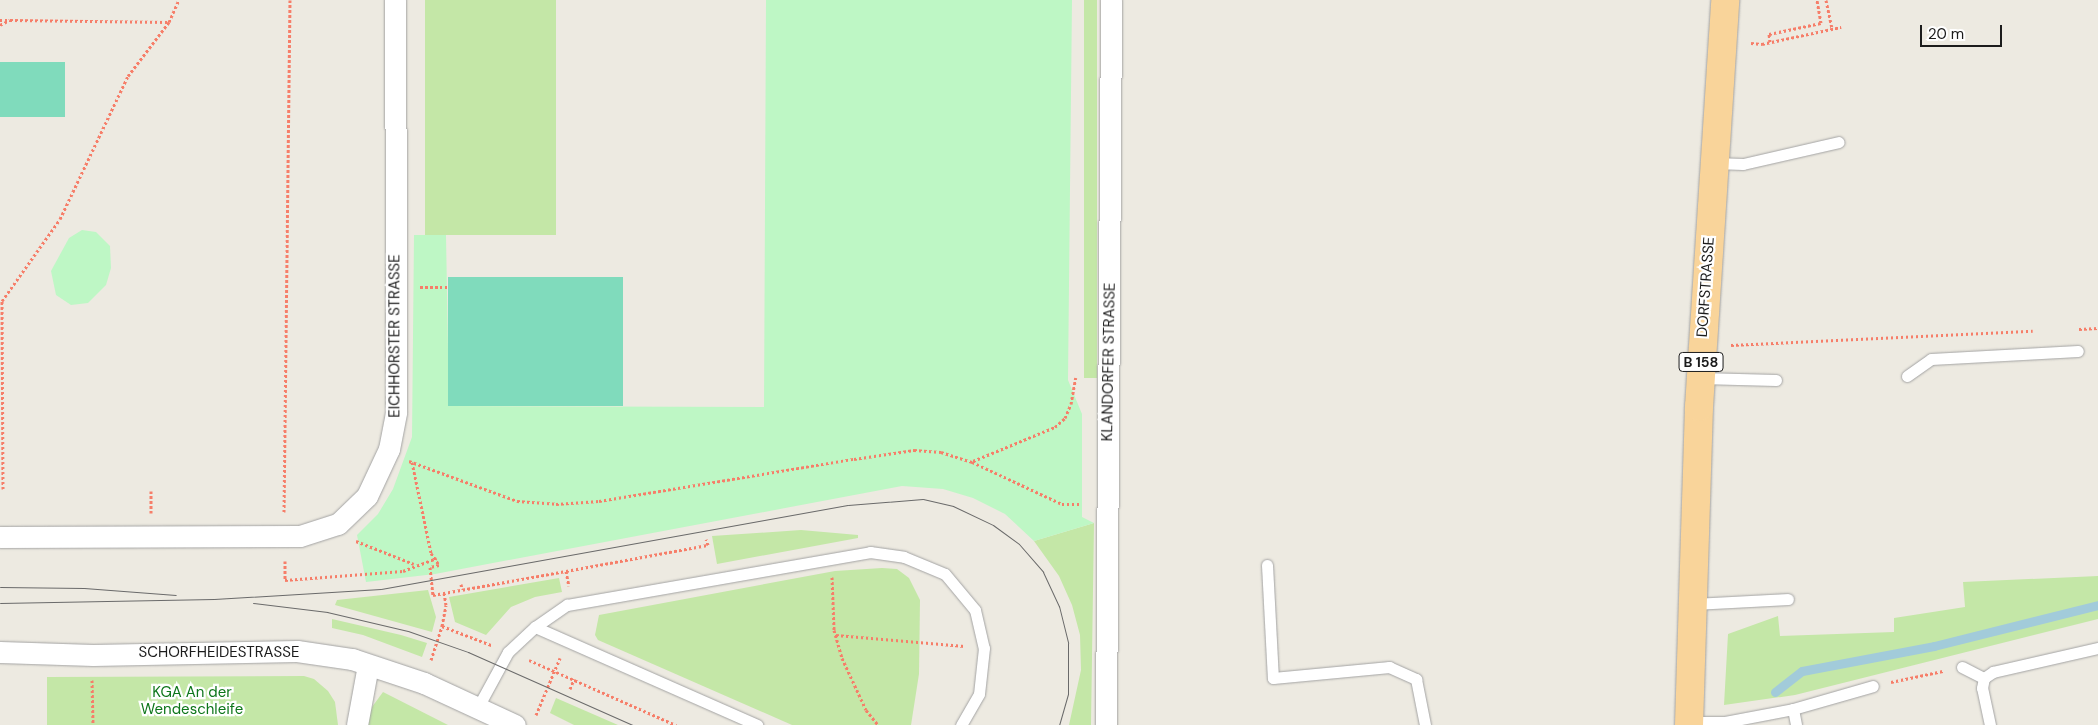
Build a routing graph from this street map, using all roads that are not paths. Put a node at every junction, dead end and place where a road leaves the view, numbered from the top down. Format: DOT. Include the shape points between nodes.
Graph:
graph roads {
  1 [pos="395,0"];
  2 [pos="1110,0"];
  3 [pos="1725,0"];
  4 [pos="1839,142"];
  5 [pos="1715,163"];
  6 [pos="2078,351"];
  7 [pos="1906,376"];
  8 [pos="1700,378"];
  9 [pos="1776,380"];
  10 [pos="0,537"];
  11 [pos="1267,565"];
  12 [pos="1788,599"];
  13 [pos="1694,604"];
  14 [pos="535,627"];
  15 [pos="2098,648"];
  16 [pos="0,652"];
  17 [pos="368,665"];
  18 [pos="1962,667"];
  19 [pos="1984,678"];
  20 [pos="1873,686"];
  21 [pos="478,707"];
  22 [pos="1793,709"];
  23 [pos="525,723"];
  24 [pos="1689,724"];
  25 [pos="358,725"];
  26 [pos="757,725"];
  27 [pos="962,725"];
  28 [pos="1106,725"];
  29 [pos="1425,725"];
  30 [pos="1796,725"];
  31 [pos="1990,725"];
  1 -- 10 [label="street, EICHHORSTER STRASSE" via="396,412 394,432 375,482 352,514 338,524 313,534 285,536"];
  2 -- 28 [label="street, KLANDORFER STRASSE"];
  3 -- 5 [label="main road, DORFSTRASSE / B 158"];
  4 -- 5 [label="lane" via="1743,164"];
  5 -- 8 [label="main road, DORFSTRASSE / B 158"];
  6 -- 7 [label="lane" via="1931,360"];
  8 -- 9 [label="lane"];
  8 -- 13 [label="main road, DORFSTRASSE / B 158"];
  11 -- 29 [label="lane" via="1274,678 1389,667 1416,679"];
  12 -- 13 [label="lane"];
  13 -- 24 [label="main road, DORFSTRASSE / B 158"];
  14 -- 21 [label="lane" via="508,652"];
  14 -- 26 [label="lane"];
  14 -- 27 [label="lane" via="567,605 870,552 904,557 945,574 975,610 984,648 979,694"];
  15 -- 19 [label="lane" via="1993,672"];
  16 -- 17 [label="street, SCHORFHEIDESTRASSE" via="93,655 297,651"];
  17 -- 21 [label="street, SCHORFHEIDESTRASSE" via="424,683"];
  17 -- 25 [label="street"];
  18 -- 19 [label="lane"];
  19 -- 31 [label="lane" via="1982,688"];
  20 -- 22 [label="lane"];
  21 -- 23 [label="street, SCHORFHEIDESTRASSE"];
  22 -- 24 [label="lane" via="1726,722"];
  22 -- 30 [label="lane"];
}
